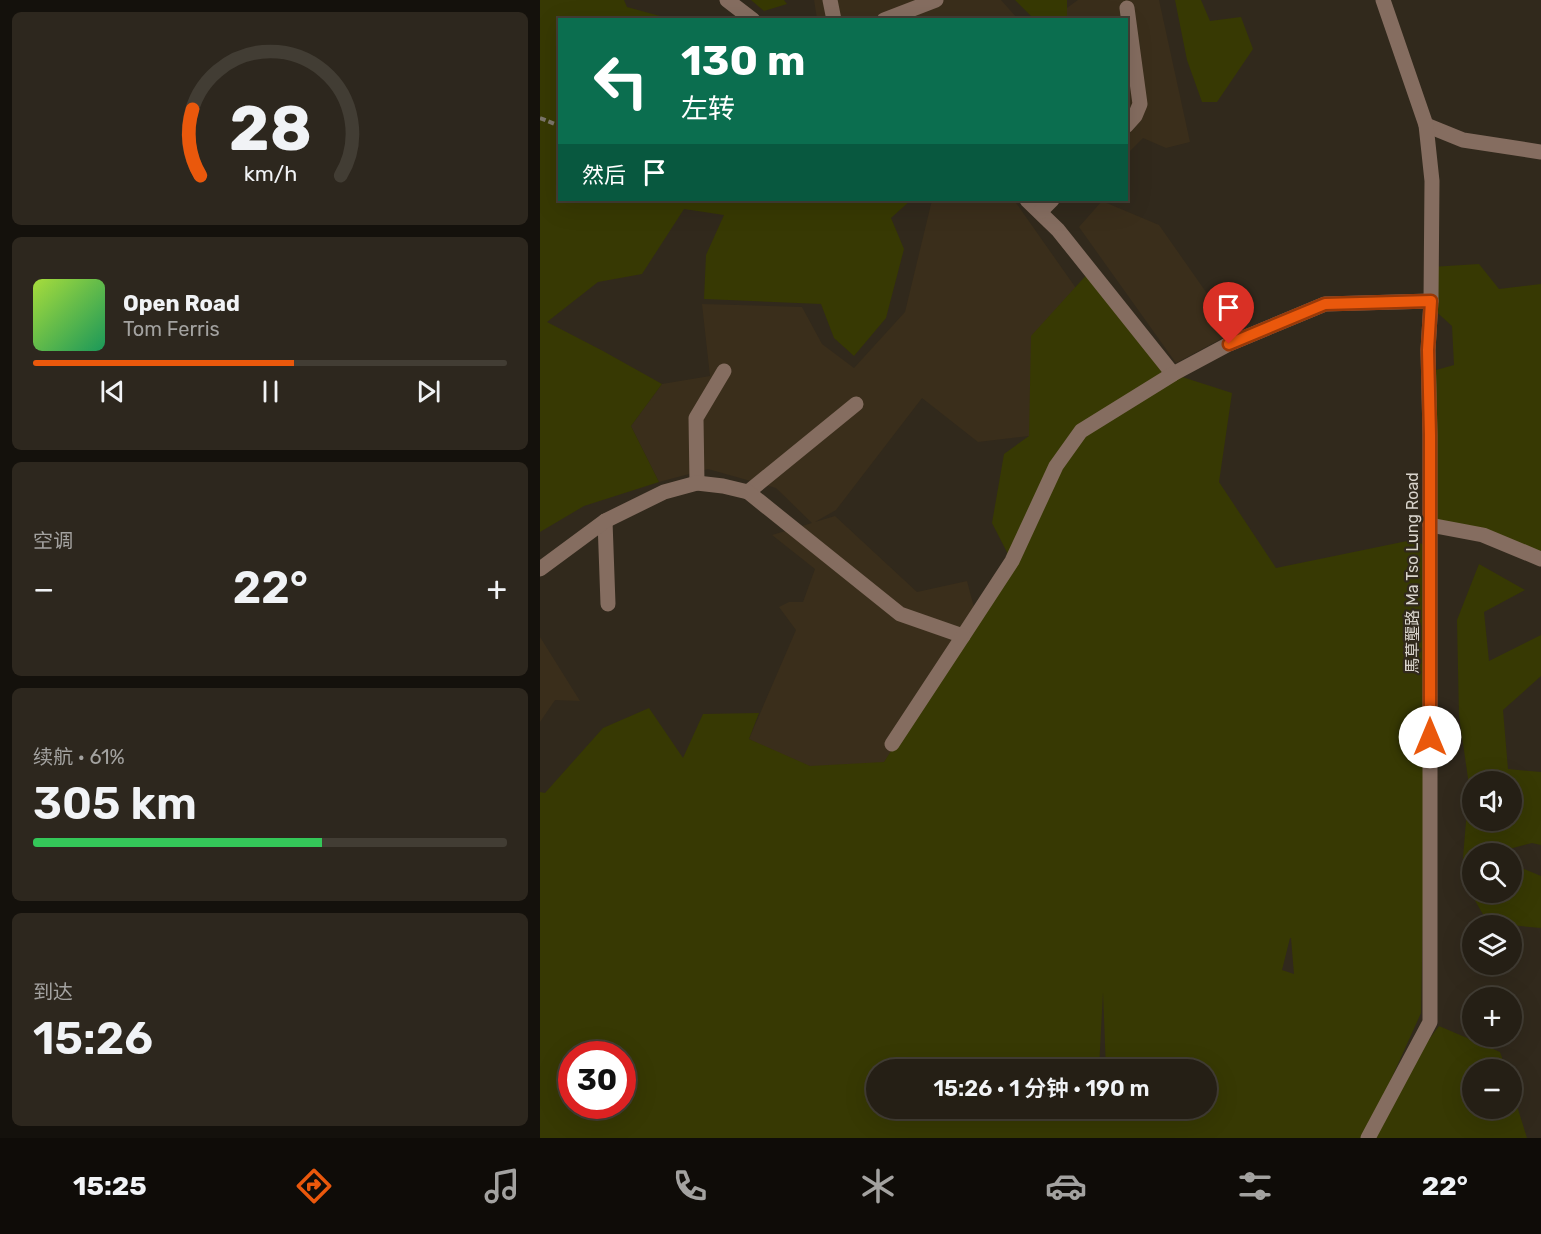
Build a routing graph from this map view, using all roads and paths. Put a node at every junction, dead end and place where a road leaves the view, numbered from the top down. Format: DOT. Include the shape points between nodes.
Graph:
graph roads {
  1 [pos="727,0"];
  2 [pos="830,0"];
  3 [pos="936,0"];
  4 [pos="1383,0"];
  5 [pos="1127,8"];
  6 [pos="750,18"];
  7 [pos="834,18"];
  8 [pos="889,18"];
  9 [pos="540,118"];
  10 [pos="1128,124"];
  11 [pos="558,125"];
  12 [pos="1426,125"];
  13 [pos="1541,152"];
  14 [pos="1028,201"];
  15 [pos="1051,201"];
  16 [pos="1040,212"];
  17 [pos="1431,301"];
  18 [pos="724,371"];
  19 [pos="1173,374"];
  20 [pos="856,404"];
  21 [pos="697,483"];
  22 [pos="748,492"];
  23 [pos="605,521"];
  24 [pos="1430,525"];
  25 [pos="1541,559"];
  26 [pos="540,569"];
  27 [pos="608,604"];
  28 [pos="963,636"];
  29 [pos="892,744"];
  30 [pos="1368,1138"];
  1 -- 6 [label="street"];
  2 -- 7 [label="street"];
  3 -- 8 [label="street"];
  4 -- 12 [label="street, 馬草壟路 Ma Tso Lung Road"];
  5 -- 10 [label="street" via="1140,104"];
  9 -- 11 [label="path"];
  12 -- 13 [label="street" via="1463,140"];
  12 -- 17 [label="street, 馬草壟路 Ma Tso Lung Road" via="1432,181"];
  14 -- 16 [label="street"];
  15 -- 16 [label="street"];
  16 -- 19 [label="street"];
  17 -- 19 [label="street" via="1325,304 1229,344"];
  17 -- 24 [label="street, 馬草壟路 Ma Tso Lung Road"];
  18 -- 21 [label="street" via="696,418"];
  19 -- 28 [label="street" via="1081,431 1056,466 1012,561"];
  20 -- 22 [label="street"];
  21 -- 22 [label="street"];
  21 -- 23 [label="street" via="664,492"];
  22 -- 28 [label="street" via="900,614"];
  23 -- 26 [label="street"];
  23 -- 27 [label="street"];
  24 -- 25 [label="street" via="1483,535"];
  24 -- 30 [label="street, 馬草壟路 Ma Tso Lung Road" via="1430,1022"];
  28 -- 29 [label="street"];
}
